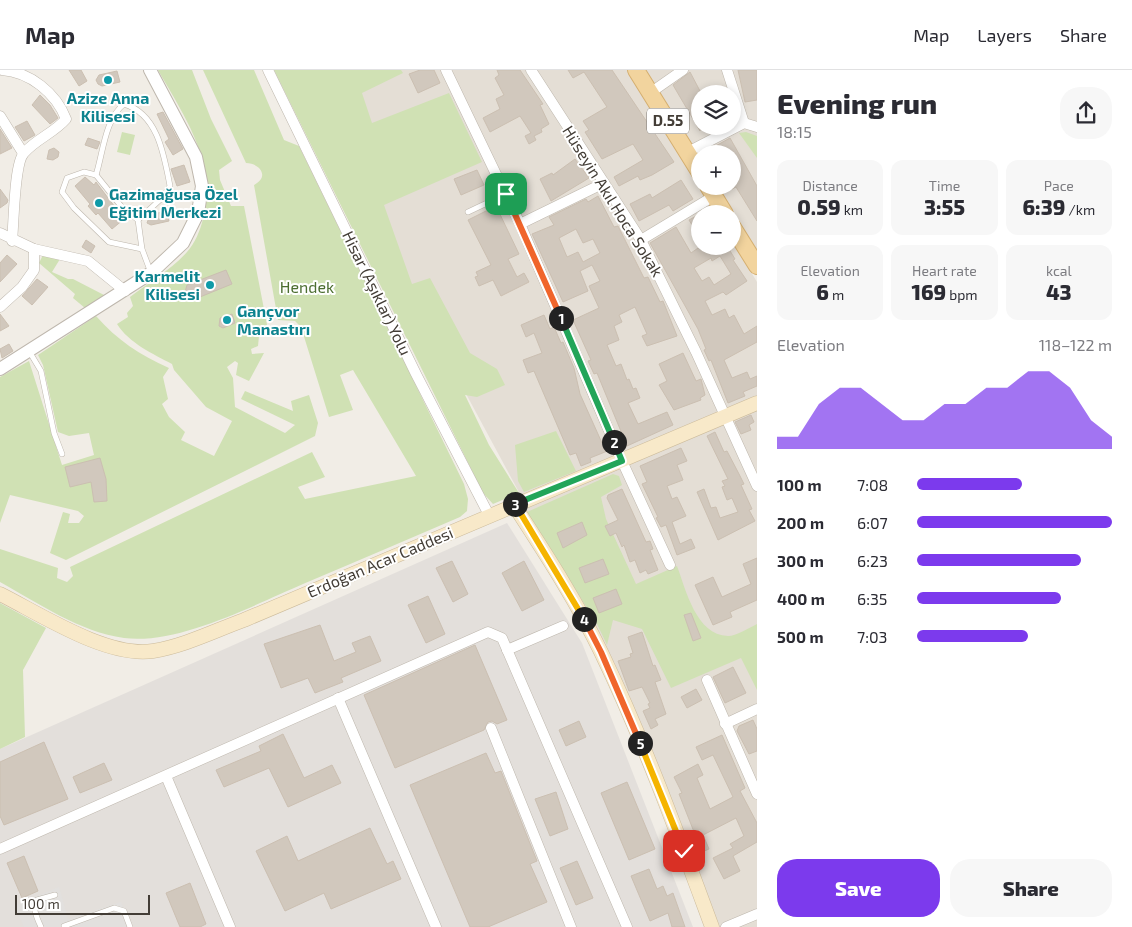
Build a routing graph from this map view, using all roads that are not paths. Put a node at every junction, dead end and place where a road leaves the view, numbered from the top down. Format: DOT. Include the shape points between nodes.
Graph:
graph roads {
  1 [pos="2,70"];
  2 [pos="150,70"];
  3 [pos="268,70"];
  4 [pos="446,70"];
  5 [pos="531,70"];
  6 [pos="683,70"];
  7 [pos="727,70"];
  8 [pos="17,71"];
  9 [pos="643,78"];
  10 [pos="0,116"];
  11 [pos="744,123"];
  12 [pos="757,127"];
  13 [pos="688,152"];
  14 [pos="23,153"];
  15 [pos="691,157"];
  16 [pos="96,175"];
  17 [pos="604,183"];
  18 [pos="506,194"];
  19 [pos="705,195"];
  20 [pos="468,212"];
  21 [pos="138,220"];
  22 [pos="520,224"];
  23 [pos="0,233"];
  24 [pos="641,240"];
  25 [pos="741,240"];
  26 [pos="12,241"];
  27 [pos="34,249"];
  28 [pos="142,249"];
  29 [pos="757,266"];
  30 [pos="151,273"];
  31 [pos="125,291"];
  32 [pos="0,306"];
  33 [pos="29,351"];
  34 [pos="0,369"];
  35 [pos="757,403"];
  36 [pos="725,418"];
  37 [pos="62,454"];
  38 [pos="622,461"];
  39 [pos="757,486"];
  40 [pos="514,505"];
  41 [pos="489,515"];
  42 [pos="670,565"];
  43 [pos="0,594"];
  44 [pos="563,626"];
  45 [pos="507,650"];
  46 [pos="707,680"];
  47 [pos="338,698"];
  48 [pos="757,709"];
  49 [pos="725,724"];
  50 [pos="491,728"];
  51 [pos="166,776"];
  52 [pos="757,794"];
  53 [pos="0,849"];
  54 [pos="55,894"];
  55 [pos="757,914"];
  56 [pos="64,926"];
  57 [pos="41,927"];
  58 [pos="130,927"];
  59 [pos="230,927"];
  60 [pos="436,927"];
  61 [pos="571,927"];
  62 [pos="627,927"];
  63 [pos="712,927"];
  64 [pos="726,927"];
  1 -- 8 [label="street"];
  2 -- 30 [label="street" via="196,157 202,186 198,213 183,243"];
  3 -- 41 [label="street, Hisar (Aşıklar) Yolu" via="416,374"];
  4 -- 18 [label="street"];
  5 -- 17 [label="street, Hüseyin Akıl Hoca Sokak"];
  6 -- 9 [label="street"];
  7 -- 11 [label="street"];
  8 -- 14 [label="street" via="47,90 61,106 66,119 58,129"];
  9 -- 13 [label="main road, D.55"];
  10 -- 14 [label="street"];
  11 -- 12 [label="street"];
  11 -- 13 [label="street"];
  13 -- 15 [label="main road, D.55"];
  14 -- 26 [label="street" via="17,164"];
  16 -- 21 [label="lane" via="121,206"];
  16 -- 21 [label="lane" via="111,120 124,104 132,107 146,117 162,147 170,186"];
  16 -- 28 [label="lane" via="84,172 67,178 62,192 109,242"];
  17 -- 22 [label="street"];
  17 -- 24 [label="street, Hüseyin Akıl Hoca Sokak"];
  18 -- 20 [label="lane"];
  18 -- 22 [label="street"];
  19 -- 24 [label="street"];
  21 -- 28 [label="lane"];
  22 -- 38 [label="street"];
  23 -- 26 [label="street"];
  24 -- 36 [label="street, Hüseyin Akıl Hoca Sokak"];
  25 -- 29 [label="main road"];
  26 -- 27 [label="street"];
  27 -- 31 [label="street" via="88,261"];
  27 -- 32 [label="street" via="34,270 22,287"];
  28 -- 30 [label="lane"];
  30 -- 31 [label="street"];
  31 -- 33 [label="street"];
  33 -- 34 [label="street"];
  33 -- 37 [label="lane" via="41,371 54,433"];
  35 -- 36 [label="main road, Erdoğan Acar Caddesi"];
  36 -- 38 [label="main road, Erdoğan Acar Caddesi"];
  36 -- 39 [label="street, Hüseyin Akıl Hoca Sokak"];
  38 -- 40 [label="main road, Erdoğan Acar Caddesi"];
  38 -- 42 [label="street"];
  40 -- 41 [label="main road, Erdoğan Acar Caddesi"];
  40 -- 63 [label="main road" via="568,590 601,652"];
  41 -- 43 [label="main road, Erdoğan Acar Caddesi" via="244,620 172,647 150,651 124,650 99,643"];
  44 -- 45 [label="street"];
  45 -- 47 [label="street" via="498,635 481,633"];
  45 -- 62 [label="street"];
  46 -- 49 [label="street"];
  47 -- 51 [label="street"];
  47 -- 60 [label="street"];
  48 -- 49 [label="street"];
  49 -- 52 [label="street"];
  50 -- 61 [label="street"];
  51 -- 53 [label="street"];
  51 -- 59 [label="street"];
  54 -- 57 [label="lane" via="37,900 35,904"];
  55 -- 64 [label="street"];
  56 -- 58 [label="lane" via="114,908 124,911"];
}
